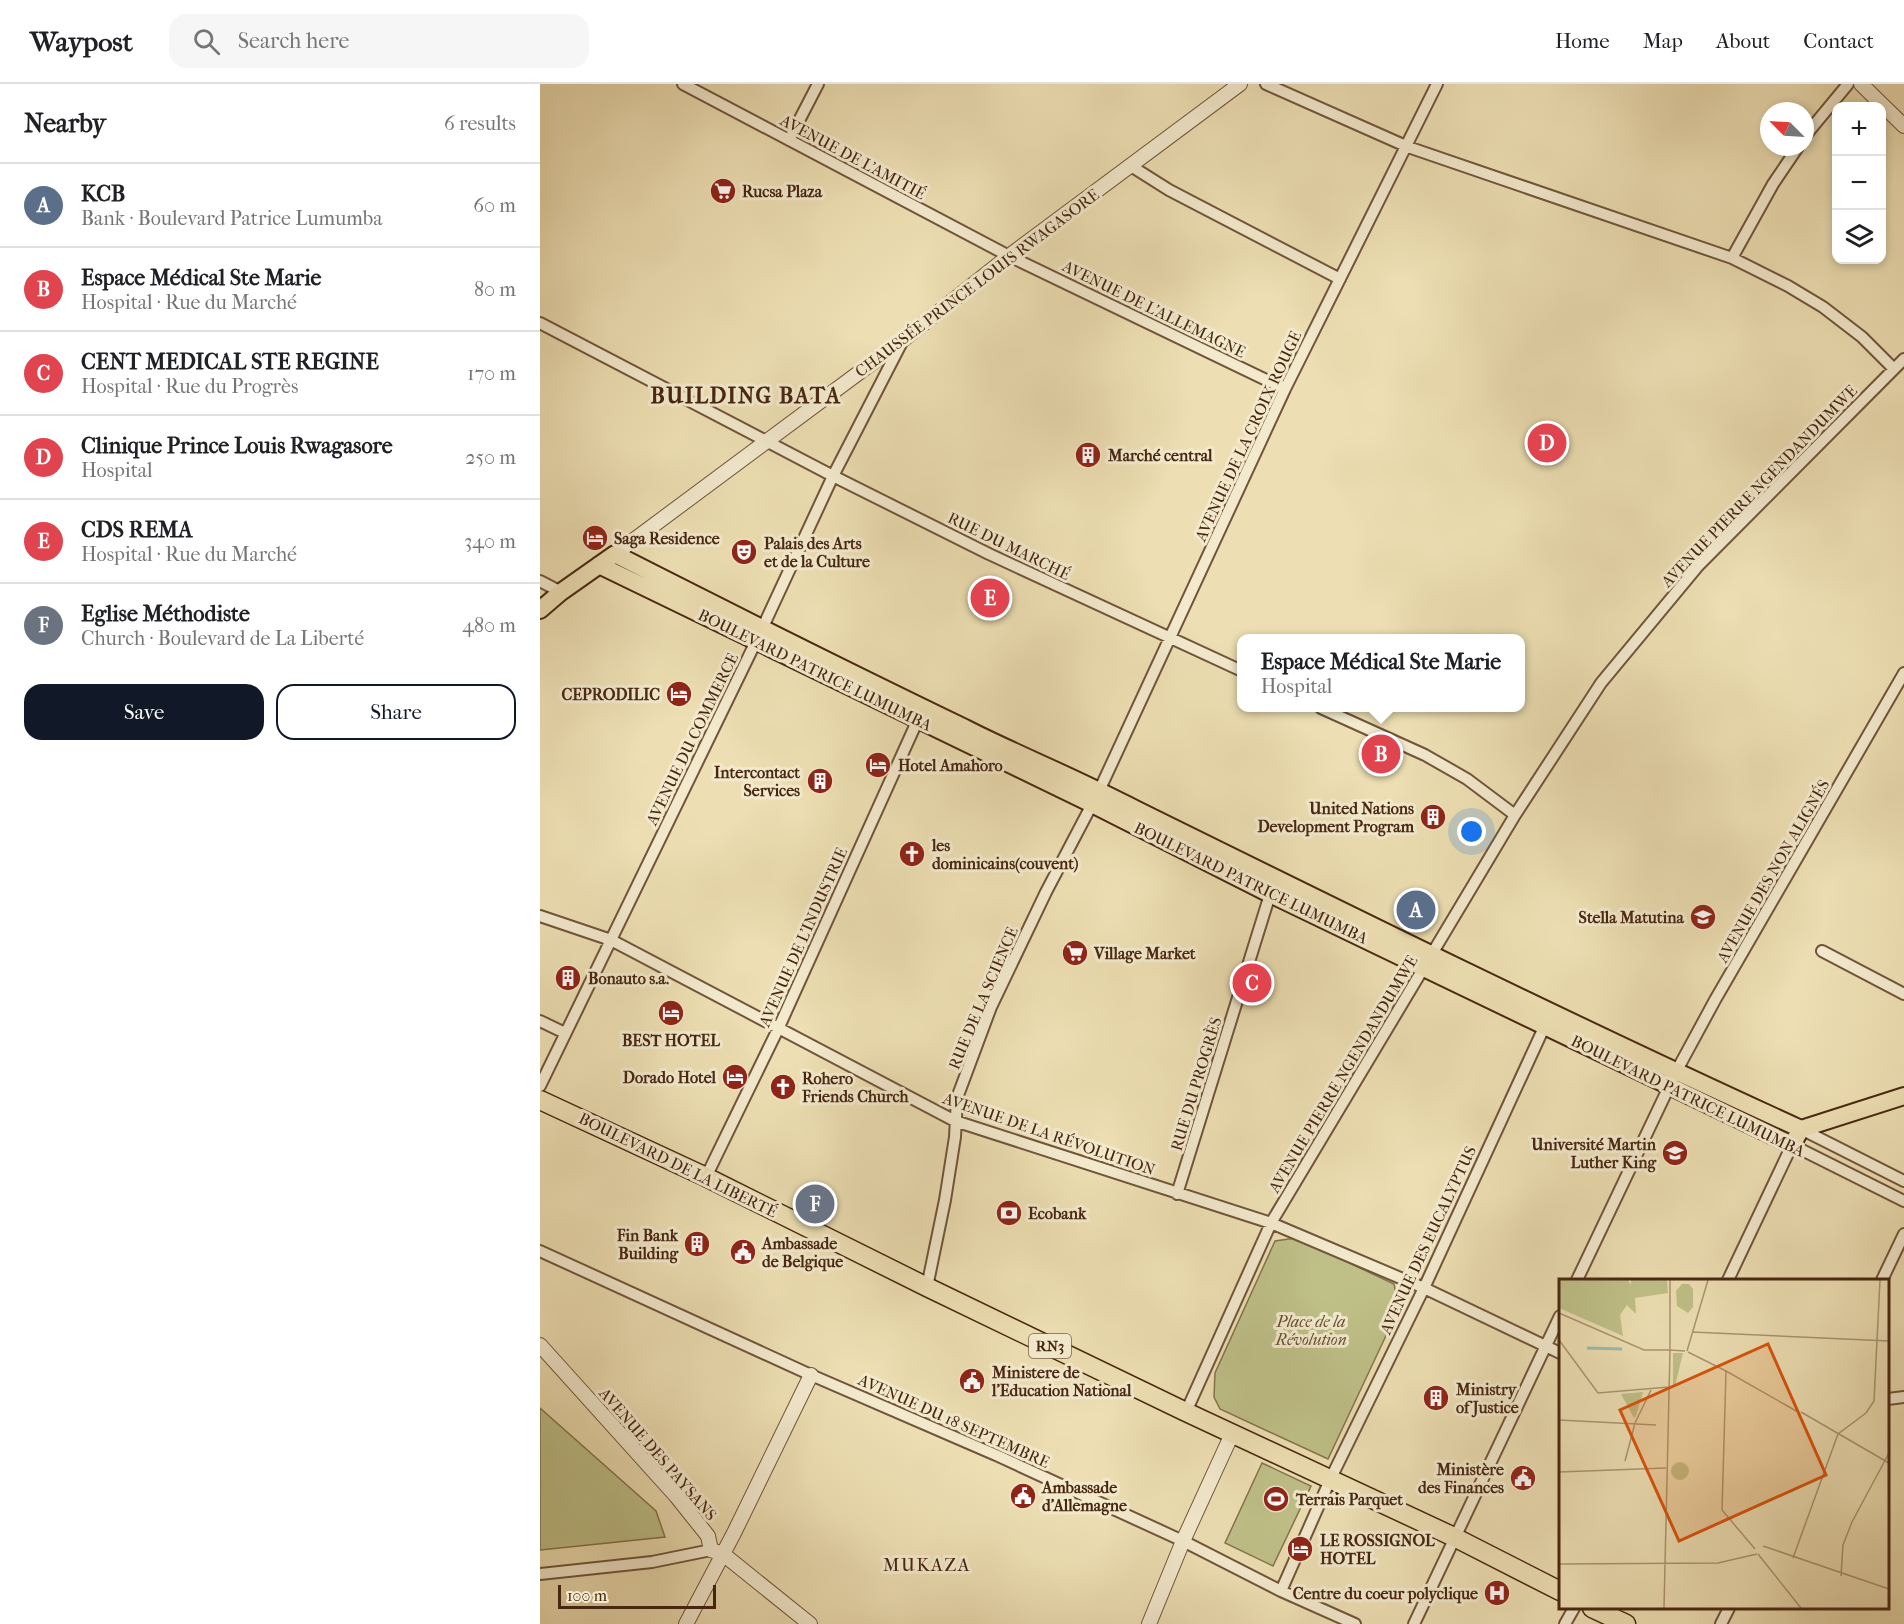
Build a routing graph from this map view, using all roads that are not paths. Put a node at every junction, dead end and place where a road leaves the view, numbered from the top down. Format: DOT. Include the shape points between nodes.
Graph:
graph roads {
  1 [pos="683,84"];
  2 [pos="818,84"];
  3 [pos="1240,84"];
  4 [pos="1266,84"];
  5 [pos="1437,84"];
  6 [pos="1848,84"];
  7 [pos="1861,84"];
  8 [pos="1814,125"];
  9 [pos="1904,126"];
  10 [pos="789,140"];
  11 [pos="1408,147"];
  12 [pos="1792,156"];
  13 [pos="1131,166"];
  14 [pos="1009,256"];
  15 [pos="1732,258"];
  16 [pos="1340,279"];
  17 [pos="540,322"];
  18 [pos="903,339"];
  19 [pos="1904,359"];
  20 [pos="1894,369"];
  21 [pos="1286,389"];
  22 [pos="767,441"];
  23 [pos="833,476"];
  24 [pos="615,554"];
  25 [pos="599,565"];
  26 [pos="540,581"];
  27 [pos="561,592"];
  28 [pos="540,609"];
  29 [pos="759,636"];
  30 [pos="1170,639"];
  31 [pos="1237,669"];
  32 [pos="1904,673"];
  33 [pos="1330,712"];
  34 [pos="921,714"];
  35 [pos="1095,797"];
  36 [pos="1515,815"];
  37 [pos="1272,887"];
  38 [pos="540,916"];
  39 [pos="611,940"];
  40 [pos="1822,951"];
  41 [pos="1427,961"];
  42 [pos="1904,994"];
  43 [pos="1548,1019"];
  44 [pos="540,1021"];
  45 [pos="779,1028"];
  46 [pos="565,1033"];
  47 [pos="1673,1079"];
  48 [pos="540,1086"];
  49 [pos="1904,1096"];
  50 [pos="540,1100"];
  51 [pos="955,1121"];
  52 [pos="1801,1129"];
  53 [pos="1792,1145"];
  54 [pos="706,1177"];
  55 [pos="1904,1181"];
  56 [pos="1177,1194"];
  57 [pos="1904,1201"];
  58 [pos="1271,1223"];
  59 [pos="1904,1234"];
  60 [pos="540,1251"];
  61 [pos="1578,1279"];
  62 [pos="1729,1279"];
  63 [pos="1883,1279"];
  64 [pos="927,1287"];
  65 [pos="1424,1288"];
  66 [pos="1559,1318"];
  67 [pos="540,1345"];
  68 [pos="1546,1346"];
  69 [pos="1559,1352"];
  70 [pos="540,1359"];
  71 [pos="557,1365"];
  72 [pos="811,1375"];
  73 [pos="1904,1397"];
  74 [pos="1889,1399"];
  75 [pos="1186,1412"];
  76 [pos="1233,1434"];
  77 [pos="1330,1480"];
  78 [pos="1454,1537"];
  79 [pos="1183,1541"];
  80 [pos="717,1552"];
  81 [pos="540,1574"];
  82 [pos="1281,1591"];
  83 [pos="1559,1591"];
  84 [pos="1573,1609"];
  85 [pos="1595,1609"];
  86 [pos="1728,1609"];
  87 [pos="686,1624"];
  88 [pos="810,1624"];
  89 [pos="1149,1624"];
  90 [pos="1355,1624"];
  91 [pos="1414,1624"];
  92 [pos="1565,1624"];
  93 [pos="1626,1624"];
  94 [pos="1721,1624"];
  1 -- 10 [label="street, AVENUE DE L'AMITIÉ"];
  2 -- 10 [label="street"];
  3 -- 13 [label="street, CHAUSSÉE PRINCE LOUIS RWAGASORE"];
  4 -- 11 [label="street"];
  5 -- 11 [label="street, AVENUE DE LA CROIX ROUGE"];
  6 -- 8 [label="street"];
  7 -- 9 [label="street"];
  10 -- 14 [label="street, AVENUE DE L'AMITIÉ"];
  11 -- 15 [label="street"];
  11 -- 16 [label="street, AVENUE DE LA CROIX ROUGE"];
  12 -- 15 [label="street"];
  13 -- 14 [label="street, CHAUSSÉE PRINCE LOUIS RWAGASORE"];
  13 -- 16 [label="street" via="1168,190"];
  14 -- 18 [label="street, CHAUSSÉE PRINCE LOUIS RWAGASORE"];
  14 -- 21 [label="street, AVENUE DE L'ALLEMAGNE"];
  15 -- 20 [label="street" via="1823,307 1862,337"];
  16 -- 21 [label="street, AVENUE DE LA CROIX ROUGE"];
  17 -- 22 [label="street, RUE DU MARCHÉ"];
  18 -- 22 [label="street, CHAUSSÉE PRINCE LOUIS RWAGASORE"];
  18 -- 23 [label="street, AVENUE DU COMMERCE"];
  19 -- 20 [label="street, AVENUE PIERRE NGENDANDUMWE"];
  20 -- 36 [label="street, AVENUE PIERRE NGENDANDUMWE" via="1685,581 1601,683"];
  21 -- 30 [label="street, AVENUE DE LA CROIX ROUGE"];
  22 -- 23 [label="street, RUE DU MARCHÉ"];
  22 -- 24 [label="street, CHAUSSÉE PRINCE LOUIS RWAGASORE"];
  23 -- 29 [label="street, AVENUE DU COMMERCE"];
  23 -- 30 [label="street, RUE DU MARCHÉ"];
  24 -- 25 [label="main road, CHAUSSÉE PRINCE LOUIS RWAGASORE"];
  24 -- 29 [label="main road, BOULEVARD PATRICE LUMUMBA"];
  25 -- 27 [label="main road, CHAUSSÉE PRINCE LOUIS RWAGASORE"];
  25 -- 29 [label="main road, BOULEVARD PATRICE LUMUMBA"];
  26 -- 27 [label="street"];
  27 -- 28 [label="main road, CHAUSSÉE PRINCE LOUIS RWAGASORE"];
  29 -- 34 [label="main road, BOULEVARD PATRICE LUMUMBA"];
  29 -- 39 [label="street, AVENUE DU COMMERCE"];
  30 -- 31 [label="street, RUE DU MARCHÉ"];
  30 -- 35 [label="street, AVENUE DE LA CROIX ROUGE"];
  32 -- 47 [label="street, AVENUE DES NON ALIGNÉS"];
  33 -- 36 [label="street" via="1425,754"];
  34 -- 35 [label="main road, BOULEVARD PATRICE LUMUMBA"];
  34 -- 45 [label="street, AVENUE DE L'INDUSTRIE"];
  35 -- 37 [label="main road, BOULEVARD PATRICE LUMUMBA"];
  35 -- 51 [label="street, RUE DE LA SCIENCE" via="992,1007 957,1098"];
  36 -- 41 [label="street, AVENUE PIERRE NGENDANDUMWE"];
  37 -- 41 [label="main road, BOULEVARD PATRICE LUMUMBA"];
  37 -- 56 [label="street, RUE DU PROGRÈS"];
  38 -- 39 [label="street, AVENUE DE LA RÉVOLUTION"];
  39 -- 45 [label="street, AVENUE DE LA RÉVOLUTION"];
  39 -- 46 [label="street, AVENUE DU COMMERCE"];
  40 -- 42 [label="street"];
  41 -- 43 [label="main road, BOULEVARD PATRICE LUMUMBA"];
  41 -- 58 [label="street, AVENUE PIERRE NGENDANDUMWE"];
  43 -- 47 [label="main road, BOULEVARD PATRICE LUMUMBA"];
  43 -- 65 [label="street, AVENUE DES EUCALYPTUS"];
  44 -- 46 [label="street"];
  45 -- 51 [label="street, AVENUE DE LA RÉVOLUTION"];
  45 -- 54 [label="street, AVENUE DE L'INDUSTRIE"];
  46 -- 48 [label="street, AVENUE DU COMMERCE"];
  47 -- 52 [label="main road, BOULEVARD PATRICE LUMUMBA"];
  47 -- 53 [label="main road, BOULEVARD PATRICE LUMUMBA"];
  47 -- 61 [label="street, AVENUE DES NON ALIGNÉS"];
  49 -- 52 [label="main road"];
  50 -- 54 [label="highway, BOULEVARD DE LA LIBERTÉ / RN3"];
  51 -- 56 [label="street, AVENUE DE LA RÉVOLUTION"];
  51 -- 64 [label="street, RUE DE LA SCIENCE" via="945,1200"];
  52 -- 53 [label="main road"];
  52 -- 55 [label="street, BOULEVARD PATRICE LUMUMBA"];
  53 -- 57 [label="street, BOULEVARD PATRICE LUMUMBA"];
  53 -- 62 [label="street"];
  54 -- 64 [label="highway, BOULEVARD DE LA LIBERTÉ / RN3"];
  56 -- 58 [label="street, AVENUE DE LA RÉVOLUTION"];
  58 -- 65 [label="street, AVENUE DE LA RÉVOLUTION"];
  58 -- 75 [label="street, AVENUE PIERRE NGENDANDUMWE"];
  59 -- 63 [label="street"];
  60 -- 72 [label="street, AVENUE DU 18 SEPTEMBRE"];
  64 -- 75 [label="highway, BOULEVARD DE LA LIBERTÉ / RN3"];
  65 -- 68 [label="street, AVENUE DE LA RÉVOLUTION"];
  65 -- 77 [label="street, AVENUE DES EUCALYPTUS"];
  66 -- 68 [label="street"];
  67 -- 71 [label="street, AVENUE DES PAYSANS"];
  68 -- 69 [label="street, AVENUE DE LA RÉVOLUTION"];
  68 -- 78 [label="street"];
  70 -- 71 [label="street"];
  71 -- 80 [label="street, AVENUE DES PAYSANS" via="676,1496"];
  72 -- 79 [label="street, AVENUE DU 18 SEPTEMBRE"];
  72 -- 80 [label="street"];
  73 -- 74 [label="street"];
  75 -- 76 [label="highway, BOULEVARD DE LA LIBERTÉ / RN3"];
  76 -- 77 [label="highway, BOULEVARD DE LA LIBERTÉ / RN3"];
  76 -- 79 [label="street"];
  77 -- 78 [label="highway, BOULEVARD DE LA LIBERTÉ / RN3"];
  77 -- 82 [label="street, AVENUE DES EUCALYPTUS"];
  78 -- 83 [label="highway, BOULEVARD DE LA LIBERTÉ / RN3"];
  78 -- 91 [label="street"];
  79 -- 82 [label="street, AVENUE DU 18 SEPTEMBRE"];
  79 -- 89 [label="street"];
  80 -- 81 [label="street"];
  80 -- 87 [label="street"];
  80 -- 88 [label="street, AVENUE DES PAYSANS"];
  82 -- 90 [label="street, AVENUE DU 18 SEPTEMBRE"];
  84 -- 92 [label="street"];
  85 -- 93 [label="highway"];
  86 -- 94 [label="street"];
}
